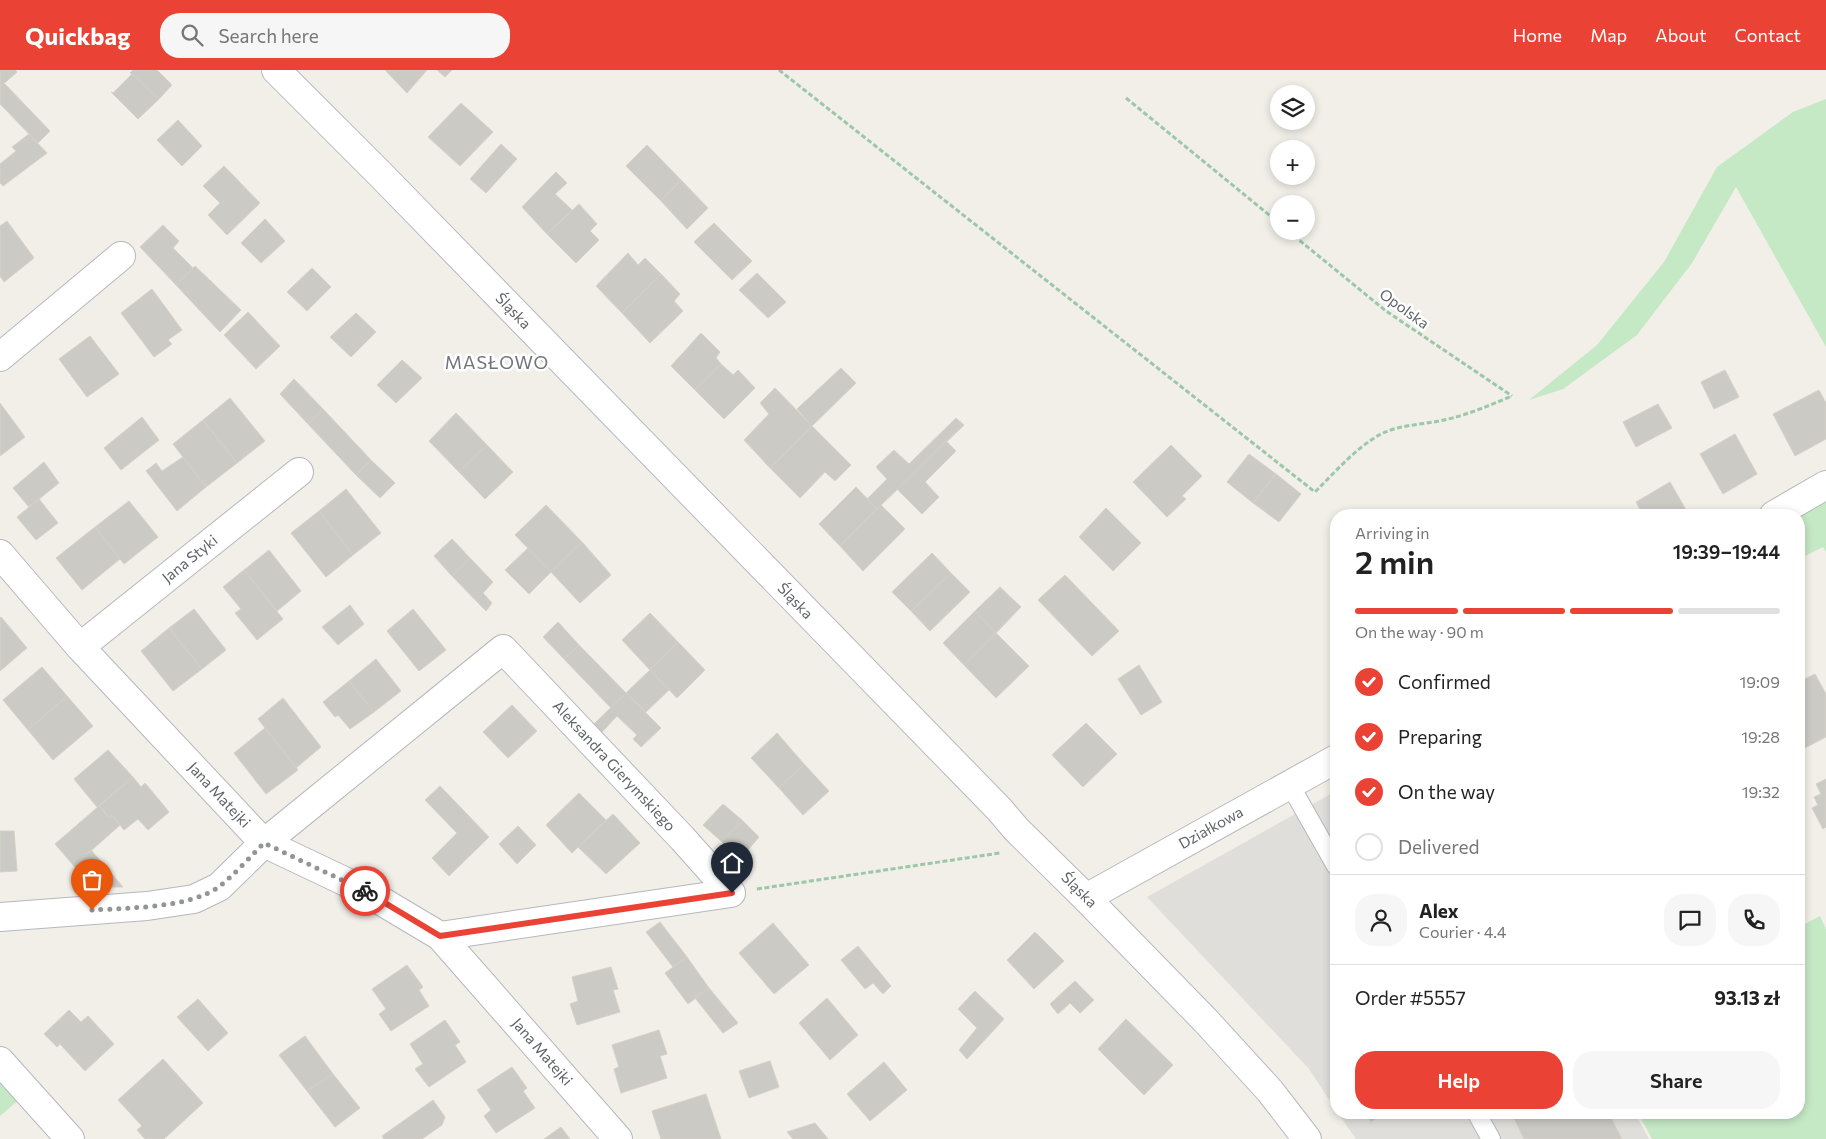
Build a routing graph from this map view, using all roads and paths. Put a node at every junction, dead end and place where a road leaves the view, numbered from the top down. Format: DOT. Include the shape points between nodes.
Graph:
graph roads {
  1 [pos="276,70"];
  2 [pos="779,70"];
  3 [pos="1126,98"];
  4 [pos="1270,217"];
  5 [pos="1299,240"];
  6 [pos="121,256"];
  7 [pos="0,357"];
  8 [pos="299,472"];
  9 [pos="1826,485"];
  10 [pos="1784,509"];
  11 [pos="0,554"];
  12 [pos="80,647"];
  13 [pos="1330,762"];
  14 [pos="1290,785"];
  15 [pos="264,843"];
  16 [pos="1010,852"];
  17 [pos="1330,855"];
  18 [pos="732,893"];
  19 [pos="1086,898"];
  20 [pos="0,917"];
  21 [pos="440,936"];
  22 [pos="0,1061"];
  23 [pos="1480,1119"];
  24 [pos="70,1139"];
  25 [pos="618,1139"];
  26 [pos="1307,1139"];
  27 [pos="1491,1139"];
  1 -- 19 [label="street, Śląska"];
  2 -- 5 [label="path, Opolska" via="1315,492 1379,435 1404,426 1473,412 1512,396 1386,311"];
  3 -- 4 [label="path"];
  6 -- 7 [label="street"];
  8 -- 12 [label="street, Jana Styki"];
  9 -- 10 [label="street"];
  11 -- 12 [label="street, Jana Matejki"];
  12 -- 15 [label="street, Jana Matejki"];
  13 -- 14 [label="street, Działkowa"];
  14 -- 17 [label="lane"];
  14 -- 19 [label="street, Działkowa"];
  15 -- 18 [label="street, Aleksandra Gierymskiego" via="503,649"];
  15 -- 20 [label="street" via="218,887 194,899 147,906"];
  15 -- 21 [label="street, Jana Matejki" via="361,889"];
  16 -- 18 [label="path"];
  18 -- 21 [label="street"];
  19 -- 26 [label="street, Śląska" via="1206,1021 1270,1091"];
  21 -- 25 [label="street, Jana Matejki"];
  22 -- 24 [label="street"];
  23 -- 27 [label="lane"];
}
